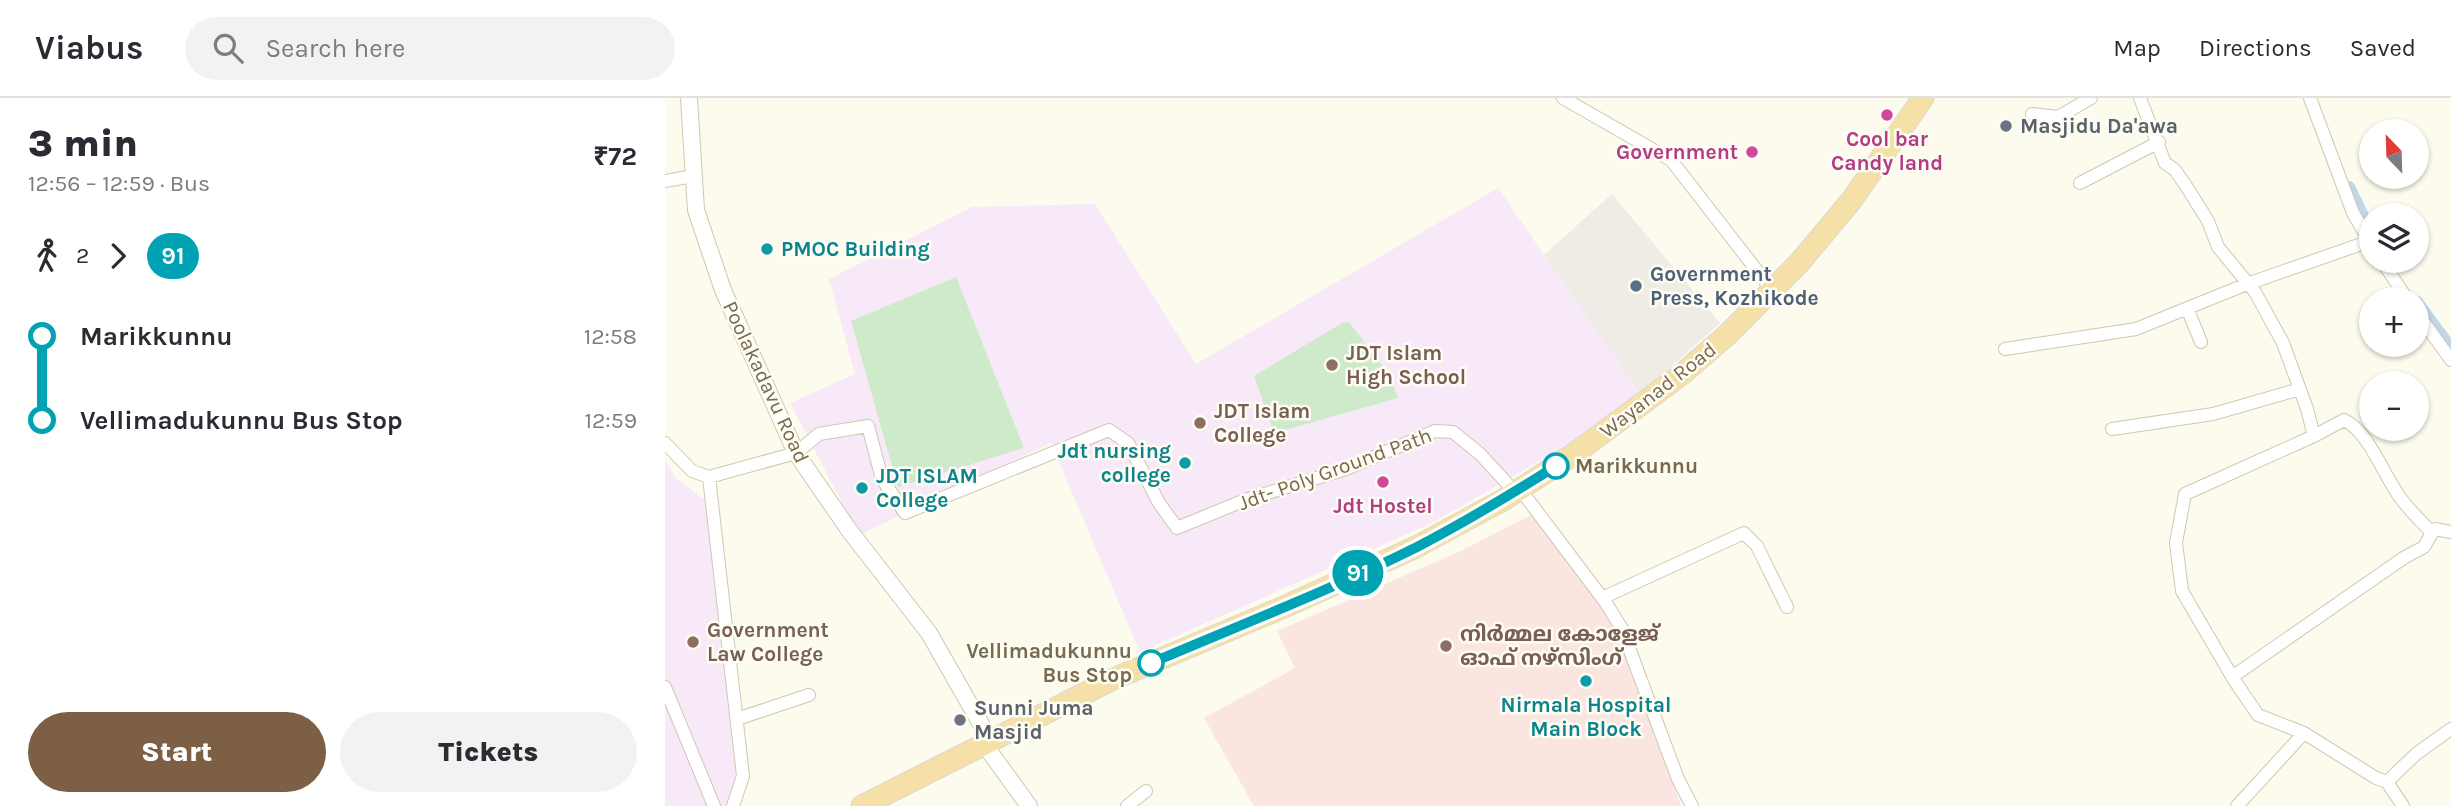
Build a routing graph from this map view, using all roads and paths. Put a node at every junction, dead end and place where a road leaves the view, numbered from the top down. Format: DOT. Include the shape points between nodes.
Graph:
graph roads {
  1 [pos="689,98"];
  2 [pos="1563,98"];
  3 [pos="1923,98"];
  4 [pos="2091,98"];
  5 [pos="2140,98"];
  6 [pos="2310,98"];
  7 [pos="2032,114"];
  8 [pos="2159,142"];
  9 [pos="693,176"];
  10 [pos="665,181"];
  11 [pos="2080,183"];
  12 [pos="2359,223"];
  13 [pos="2359,247"];
  14 [pos="2247,284"];
  15 [pos="1772,290"];
  16 [pos="2187,308"];
  17 [pos="2429,330"];
  18 [pos="2201,342"];
  19 [pos="2005,349"];
  20 [pos="2451,360"];
  21 [pos="2300,389"];
  22 [pos="2112,429"];
  23 [pos="2314,436"];
  24 [pos="665,443"];
  25 [pos="796,453"];
  26 [pos="709,477"];
  27 [pos="1518,490"];
  28 [pos="2451,532"];
  29 [pos="2432,533"];
  30 [pos="1602,598"];
  31 [pos="1787,607"];
  32 [pos="2232,677"];
  33 [pos="665,687"];
  34 [pos="809,695"];
  35 [pos="737,719"];
  36 [pos="2451,729"];
  37 [pos="2304,733"];
  38 [pos="987,742"];
  39 [pos="2387,782"];
  40 [pos="1146,791"];
  41 [pos="714,806"];
  42 [pos="733,806"];
  43 [pos="862,806"];
  44 [pos="1029,806"];
  45 [pos="1127,806"];
  46 [pos="1692,806"];
  47 [pos="2237,806"];
  48 [pos="2403,806"];
  1 -- 9 [label="street, Poolakadavu Road"];
  2 -- 15 [label="street" via="1671,160"];
  3 -- 15 [label="highway, Wayanad Road" via="1851,201"];
  4 -- 7 [label="street" via="2058,117"];
  5 -- 8 [label="street"];
  6 -- 12 [label="street"];
  8 -- 11 [label="street"];
  8 -- 14 [label="street" via="2165,163 2175,170 2208,221 2218,247"];
  9 -- 10 [label="street"];
  9 -- 25 [label="street, Poolakadavu Road" via="696,210 723,290"];
  13 -- 14 [label="street"];
  14 -- 16 [label="street" via="2214,305"];
  14 -- 21 [label="street" via="2283,344"];
  15 -- 27 [label="highway, Wayanad Road" via="1682,374"];
  16 -- 18 [label="street"];
  16 -- 19 [label="street" via="2136,329"];
  17 -- 20 [label="street"];
  21 -- 22 [label="street" via="2213,414"];
  21 -- 23 [label="street"];
  23 -- 29 [label="street" via="2344,420 2357,426 2396,491"];
  23 -- 32 [label="street" via="2185,494 2176,543 2182,591"];
  24 -- 26 [label="street" via="691,471"];
  25 -- 26 [label="street"];
  25 -- 27 [label="street, Jdt- Poly Ground Path" via="819,434 868,426 882,479 905,513 1109,430 1128,443 1177,528 1245,500 1346,469 1436,431 1453,432"];
  25 -- 38 [label="street, Poolakadavu Road" via="929,634"];
  26 -- 35 [label="street"];
  27 -- 30 [label="street, Jdt- Poly Ground Path"];
  27 -- 38 [label="highway, Wayanad Road" via="1416,547 1111,680"];
  28 -- 29 [label="street" via="2441,528"];
  29 -- 32 [label="street" via="2424,547"];
  30 -- 31 [label="street" via="1744,533 1757,546"];
  30 -- 46 [label="street, Jdt- Poly Ground Path" via="1622,629"];
  32 -- 37 [label="street" via="2258,715"];
  33 -- 41 [label="street"];
  34 -- 35 [label="street"];
  35 -- 42 [label="street" via="743,776"];
  36 -- 39 [label="street"];
  37 -- 39 [label="street"];
  37 -- 47 [label="street"];
  38 -- 43 [label="highway, Wayanad Road"];
  38 -- 44 [label="street, Poolakadavu Road"];
  39 -- 48 [label="street"];
  40 -- 45 [label="street"];
}
